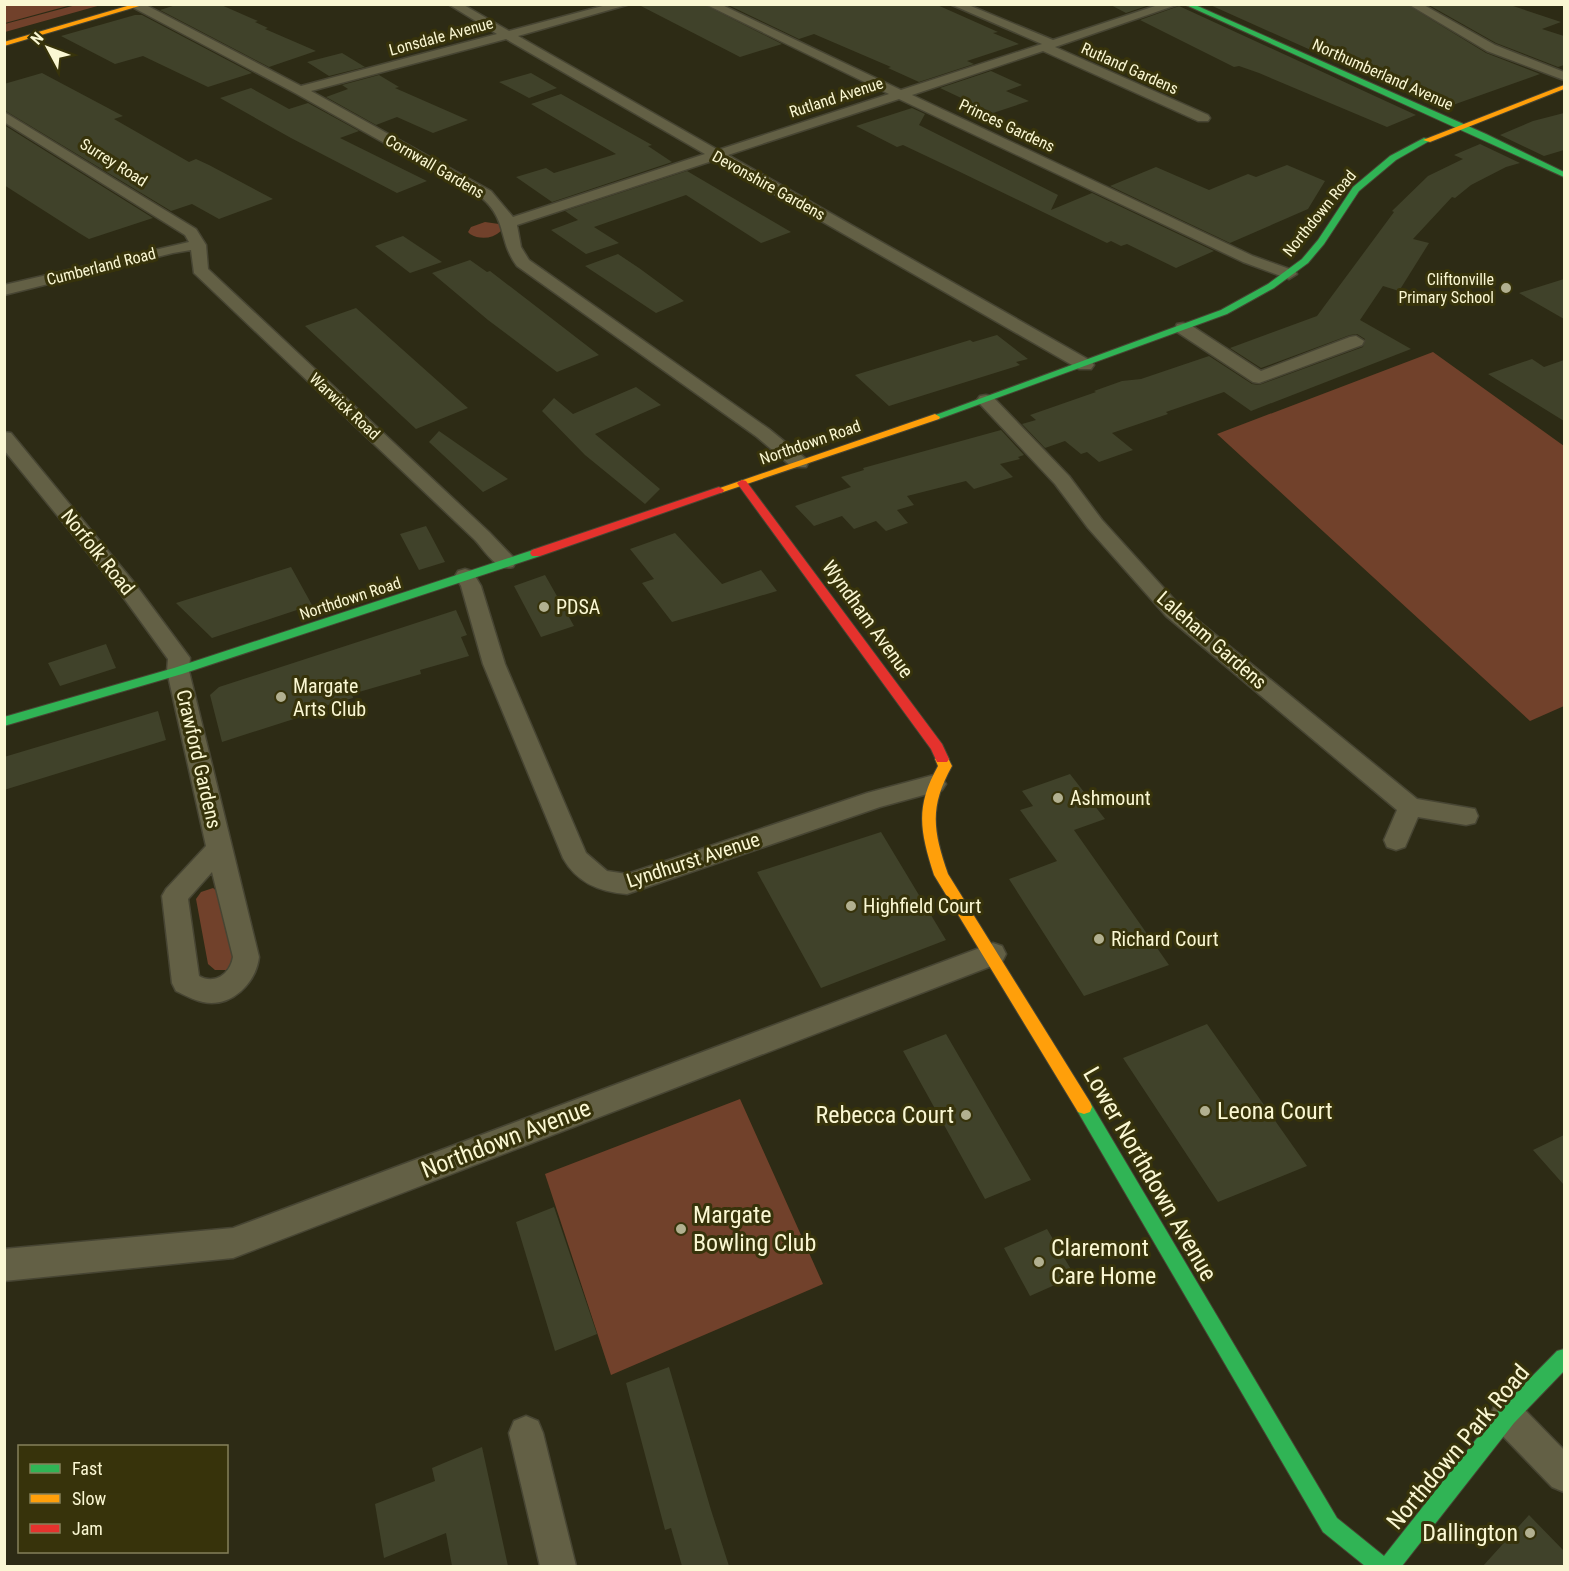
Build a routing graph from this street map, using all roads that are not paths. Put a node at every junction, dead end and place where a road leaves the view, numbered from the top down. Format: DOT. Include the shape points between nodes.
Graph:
graph roads {
  1 [pos="453,4"];
  2 [pos="626,4"];
  3 [pos="711,4"];
  4 [pos="955,4"];
  5 [pos="1174,4"];
  6 [pos="1187,4"];
  7 [pos="1413,4"];
  8 [pos="140,5"];
  9 [pos="507,36"];
  10 [pos="4,44"];
  11 [pos="1049,46"];
  12 [pos="1564,76"];
  13 [pos="1564,87"];
  14 [pos="300,90"];
  15 [pos="900,94"];
  16 [pos="4,116"];
  17 [pos="1203,118"];
  18 [pos="1461,126"];
  19 [pos="716,155"];
  20 [pos="1564,175"];
  21 [pos="509,223"];
  22 [pos="198,245"];
  23 [pos="1289,274"];
  24 [pos="4,290"];
  25 [pos="1183,328"];
  26 [pos="1356,341"];
  27 [pos="1085,364"];
  28 [pos="986,400"];
  29 [pos="4,437"];
  30 [pos="799,463"];
  31 [pos="742,483"];
  32 [pos="506,562"];
  33 [pos="465,576"];
  34 [pos="178,671"];
  35 [pos="4,722"];
  36 [pos="934,784"];
  37 [pos="1410,807"];
  38 [pos="1466,816"];
  39 [pos="1396,840"];
  40 [pos="219,848"];
  41 [pos="993,954"];
  42 [pos="4,1265"];
  43 [pos="1564,1358"];
  44 [pos="1507,1416"];
  45 [pos="526,1433"];
  46 [pos="1564,1475"];
  47 [pos="558,1566"];
  48 [pos="1380,1566"];
  49 [pos="1389,1566"];
  1 -- 9 [label="street, Devonshire Gardens"];
  2 -- 9 [label="street, Lonsdale Avenue"];
  3 -- 15 [label="street, Princes Gardens"];
  4 -- 11 [label="street, Rutland Gardens"];
  5 -- 11 [label="street, Rutland Avenue"];
  6 -- 18 [label="main road, Northumberland Avenue"];
  7 -- 12 [label="street" via="1491,48"];
  8 -- 10 [label="main road"];
  8 -- 14 [label="street, Cornwall Gardens"];
  9 -- 14 [label="street, Lonsdale Avenue"];
  9 -- 19 [label="street, Devonshire Gardens"];
  11 -- 15 [label="street, Rutland Avenue"];
  11 -- 17 [label="street, Rutland Gardens"];
  13 -- 18 [label="main road, Northdown Road"];
  14 -- 21 [label="street, Cornwall Gardens" via="486,194 501,207"];
  15 -- 19 [label="street, Rutland Avenue"];
  15 -- 23 [label="street, Princes Gardens" via="1248,259"];
  16 -- 22 [label="street, Surrey Road" via="191,232"];
  18 -- 20 [label="main road, Northumberland Avenue"];
  18 -- 23 [label="main road, Northdown Road" via="1416,145 1374,173 1356,189 1321,242"];
  19 -- 21 [label="street, Rutland Avenue"];
  19 -- 27 [label="street, Devonshire Gardens"];
  21 -- 30 [label="street, Cornwall Gardens" via="514,253 523,263 763,433"];
  22 -- 24 [label="street, Cumberland Road"];
  22 -- 32 [label="street, Warwick Road" via="200,270"];
  23 -- 25 [label="main road, Northdown Road" via="1224,312"];
  25 -- 26 [label="street" via="1259,378"];
  25 -- 27 [label="main road, Northdown Road"];
  27 -- 28 [label="main road, Northdown Road"];
  28 -- 30 [label="main road, Northdown Road"];
  28 -- 37 [label="street, Laleham Gardens" via="1062,480 1095,524 1173,611"];
  29 -- 34 [label="street, Norfolk Road" via="158,628 179,658"];
  30 -- 31 [label="main road, Northdown Road"];
  31 -- 32 [label="main road, Northdown Road"];
  31 -- 36 [label="main road, Wyndham Avenue" via="937,747 945,766"];
  32 -- 33 [label="main road, Northdown Road"];
  33 -- 34 [label="main road, Northdown Road"];
  33 -- 36 [label="street, Lyndhurst Avenue" via="494,664 576,858 596,878 609,884 627,884 876,799"];
  34 -- 35 [label="main road, Northdown Road"];
  34 -- 40 [label="street, Crawford Gardens"];
  36 -- 41 [label="main road, Lower Northdown Avenue" via="926,819 941,875"];
  37 -- 38 [label="street"];
  37 -- 39 [label="street"];
  40 -- 40 [label="street, Crawford Gardens" via="246,968 240,979 222,989 204,991 186,983 175,896"];
  41 -- 42 [label="street, Northdown Avenue" via="233,1243"];
  41 -- 48 [label="main road, Lower Northdown Avenue" via="1330,1525"];
  43 -- 44 [label="main road, Northdown Park Road"];
  44 -- 46 [label="street"];
  44 -- 49 [label="main road, Northdown Park Road"];
  45 -- 47 [label="street"];
}
